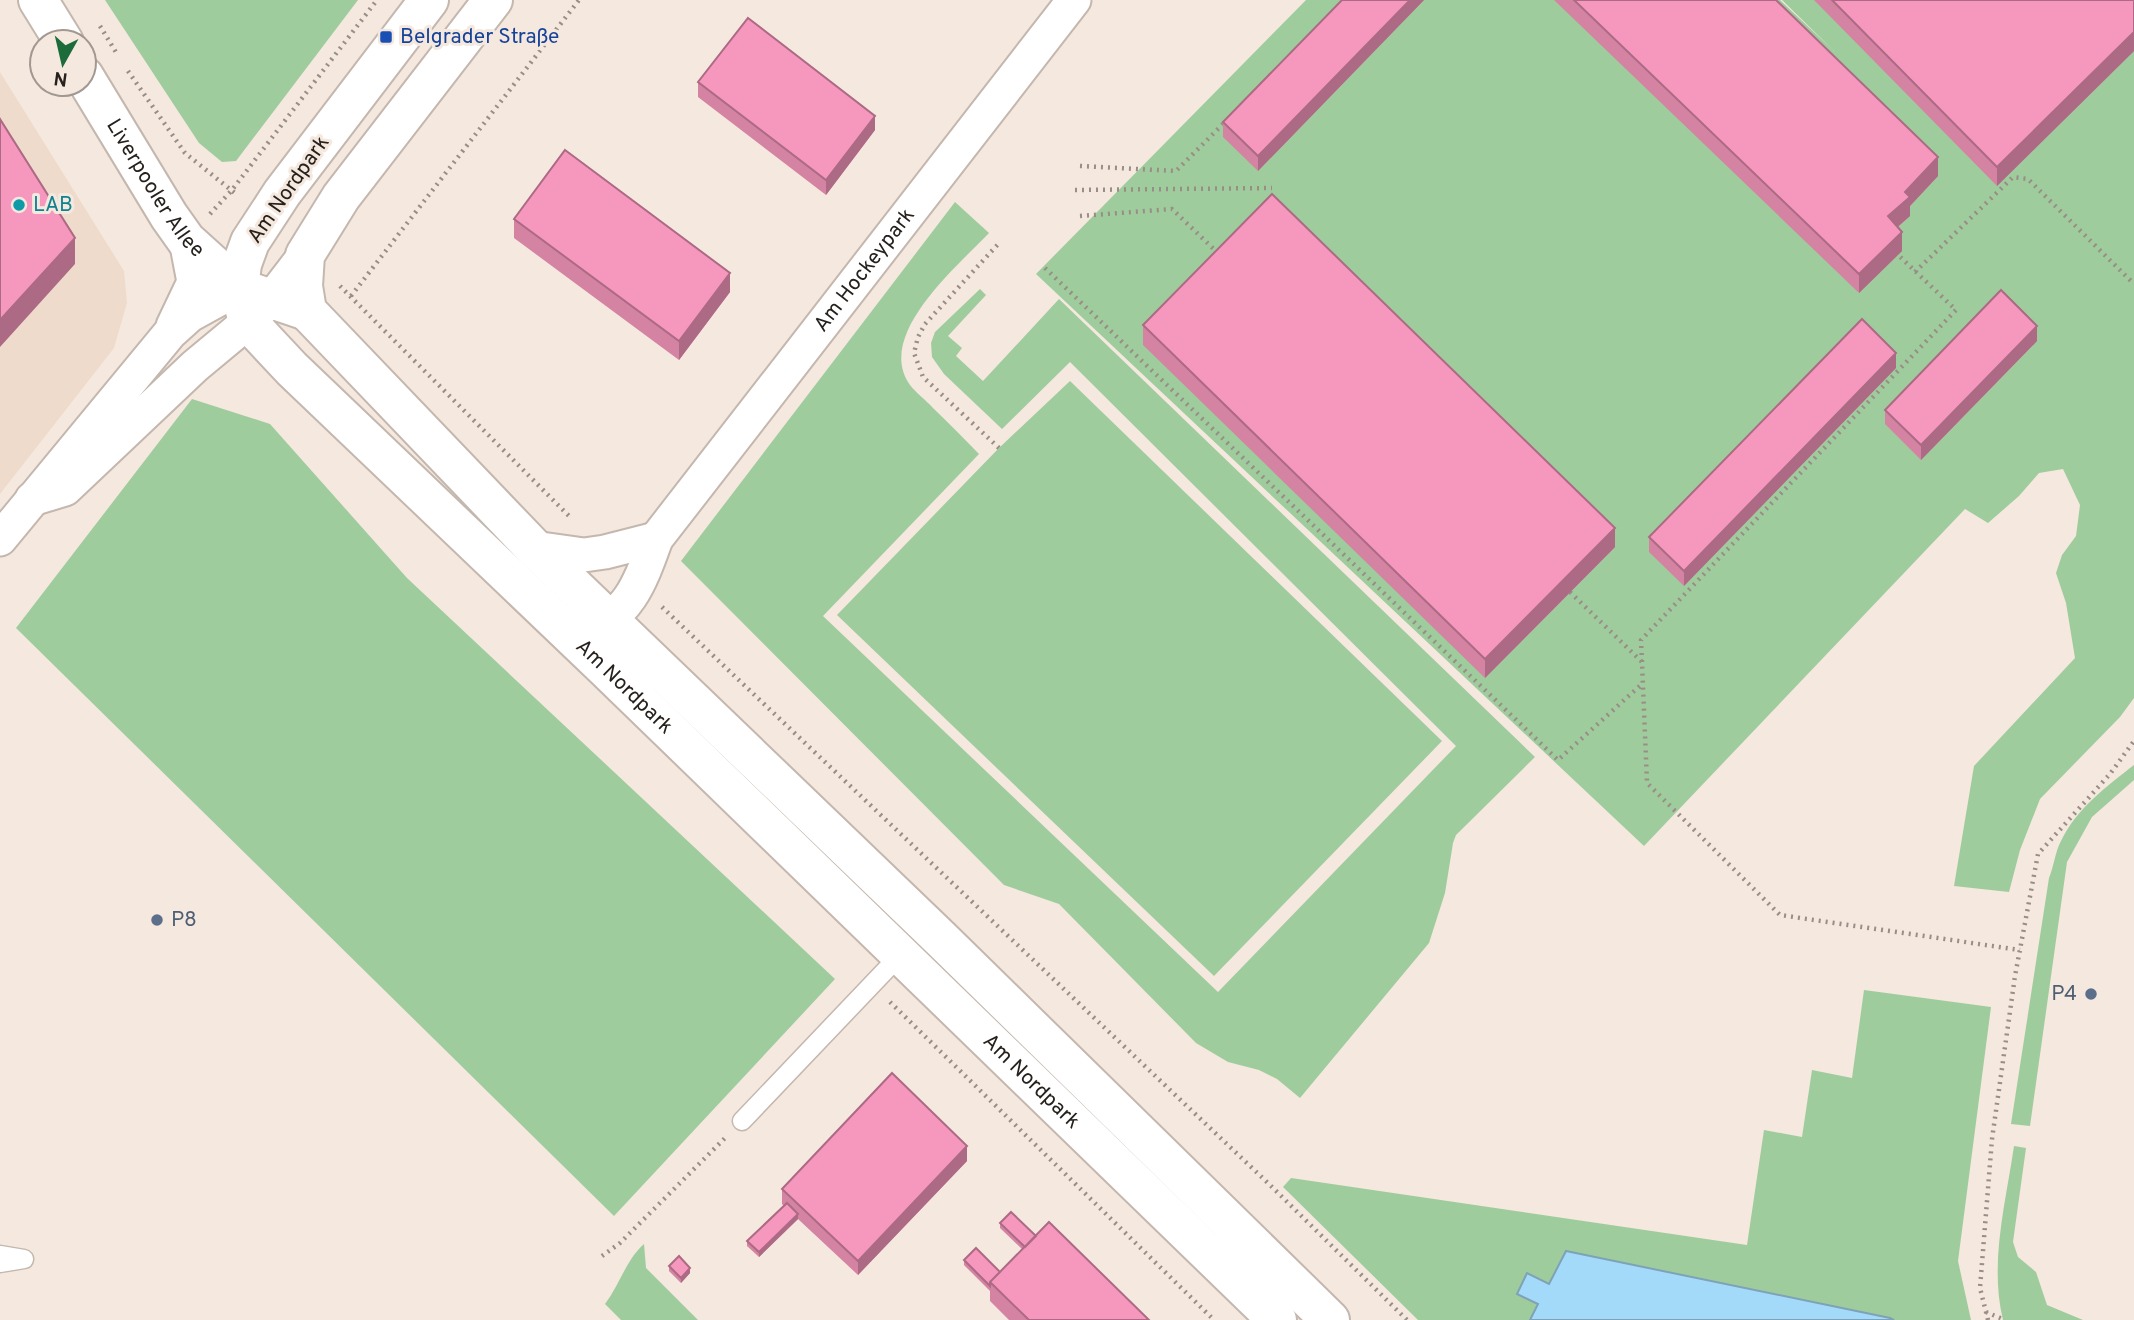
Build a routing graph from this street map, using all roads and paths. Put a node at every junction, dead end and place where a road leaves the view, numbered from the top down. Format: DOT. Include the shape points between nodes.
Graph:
graph roads {
  1 [pos="38,0"];
  2 [pos="429,0"];
  3 [pos="493,0"];
  4 [pos="579,0"];
  5 [pos="1074,0"];
  6 [pos="97,23"];
  7 [pos="55,28"];
  8 [pos="120,58"];
  9 [pos="127,70"];
  10 [pos="97,98"];
  11 [pos="1228,119"];
  12 [pos="1080,166"];
  13 [pos="1272,188"];
  14 [pos="232,190"];
  15 [pos="1075,190"];
  16 [pos="1080,216"];
  17 [pos="186,240"];
  18 [pos="1000,242"];
  19 [pos="1887,246"];
  20 [pos="1226,260"];
  21 [pos="1045,268"];
  22 [pos="1915,272"];
  23 [pos="2134,284"];
  24 [pos="267,305"];
  25 [pos="170,333"];
  26 [pos="999,448"];
  27 [pos="32,499"];
  28 [pos="0,539"];
  29 [pos="656,539"];
  30 [pos="534,548"];
  31 [pos="605,552"];
  32 [pos="639,586"];
  33 [pos="1570,592"];
  34 [pos="610,620"];
  35 [pos="561,626"];
  36 [pos="1642,662"];
  37 [pos="1643,683"];
  38 [pos="2134,741"];
  39 [pos="928,927"];
  40 [pos="2020,950"];
  41 [pos="900,955"];
  42 [pos="742,1121"];
  43 [pos="0,1255"];
  44 [pos="602,1255"];
  45 [pos="0,1263"];
  46 [pos="1985,1311"];
  47 [pos="1277,1320"];
  48 [pos="1330,1320"];
  49 [pos="1408,1320"];
  50 [pos="1988,1320"];
  51 [pos="2005,1320"];
  1 -- 7 [label="street"];
  2 -- 24 [label="street, Am Nordpark" via="250,242 242,264"];
  3 -- 24 [label="street" via="341,197 304,255 303,286"];
  4 -- 31 [label="path" via="352,296"];
  5 -- 29 [label="street, Am Hockeypark"];
  6 -- 8 [label="path"];
  9 -- 14 [label="path" via="185,153"];
  10 -- 17 [label="street, Liverpooler Allee"];
  11 -- 12 [label="path" via="1176,172"];
  13 -- 15 [label="path"];
  16 -- 20 [label="path" via="1172,209"];
  17 -- 24 [label="street, Liverpooler Allee"];
  17 -- 25 [label="street" via="194,282"];
  18 -- 26 [label="path" via="925,324 915,353 923,377"];
  19 -- 22 [label="path"];
  21 -- 37 [label="path" via="1558,760"];
  22 -- 23 [label="path" via="2013,177 2028,179"];
  22 -- 36 [label="path" via="1956,310 1641,640"];
  24 -- 25 [label="street" via="190,315"];
  24 -- 27 [label="street" via="65,489"];
  24 -- 30 [label="street, Am Nordpark"];
  24 -- 35 [label="street, Am Nordpark" via="292,369"];
  25 -- 27 [label="street"];
  27 -- 28 [label="street"];
  29 -- 31 [label="street"];
  29 -- 32 [label="street, Am Hockeypark"];
  30 -- 31 [label="street" via="584,555"];
  30 -- 34 [label="street, Am Nordpark"];
  32 -- 34 [label="street, Am Hockeypark"];
  32 -- 49 [label="path"];
  33 -- 36 [label="path"];
  34 -- 35 [label="street" via="587,627"];
  34 -- 39 [label="street, Am Nordpark"];
  35 -- 41 [label="street, Am Nordpark"];
  36 -- 37 [label="path"];
  37 -- 40 [label="path" via="1647,783 1780,915"];
  38 -- 40 [label="path" via="2038,854"];
  39 -- 41 [label="lane"];
  39 -- 48 [label="street, Am Nordpark"];
  40 -- 46 [label="path" via="1992,1139 1980,1288"];
  41 -- 42 [label="lane"];
  41 -- 47 [label="street, Am Nordpark"];
  42 -- 44 [label="path" via="620,1243"];
  43 -- 45 [label="lane" via="24,1259"];
  46 -- 50 [label="path"];
  46 -- 51 [label="path"];
}
